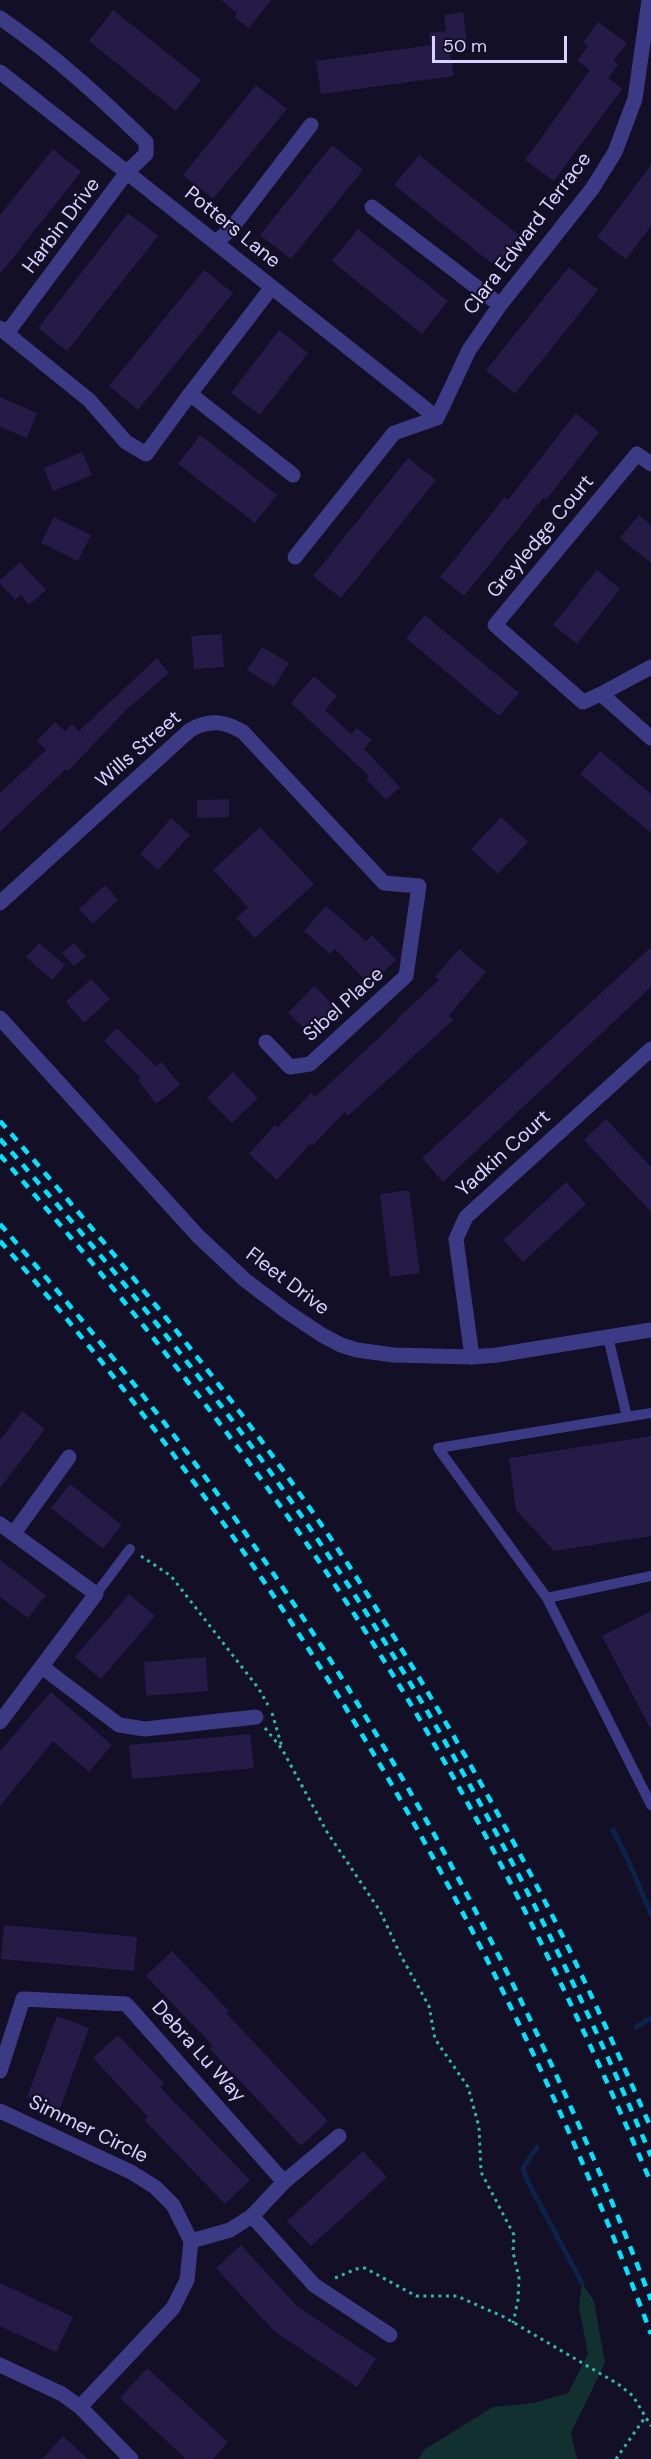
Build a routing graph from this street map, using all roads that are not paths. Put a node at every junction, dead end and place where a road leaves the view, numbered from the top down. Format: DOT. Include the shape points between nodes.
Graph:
graph roads {
  1 [pos="649,0"];
  2 [pos="0,18"];
  3 [pos="0,72"];
  4 [pos="311,125"];
  5 [pos="128,172"];
  6 [pos="372,207"];
  7 [pos="216,242"];
  8 [pos="272,287"];
  9 [pos="500,305"];
  10 [pos="3,331"];
  11 [pos="190,394"];
  12 [pos="437,418"];
  13 [pos="651,464"];
  14 [pos="293,475"];
  15 [pos="295,557"];
  16 [pos="651,667"];
  17 [pos="601,694"];
  18 [pos="651,738"];
  19 [pos="419,886"];
  20 [pos="0,903"];
  21 [pos="0,1018"];
  22 [pos="266,1042"];
  23 [pos="651,1049"];
  24 [pos="651,1330"];
  25 [pos="608,1337"];
  26 [pos="471,1357"];
  27 [pos="651,1413"];
  28 [pos="627,1417"];
  29 [pos="69,1457"];
  30 [pos="0,1524"];
  31 [pos="14,1533"];
  32 [pos="130,1548"];
  33 [pos="651,1576"];
  34 [pos="96,1594"];
  35 [pos="547,1598"];
  36 [pos="42,1667"];
  37 [pos="2,1717"];
  38 [pos="256,1718"];
  39 [pos="651,1805"];
  40 [pos="0,2071"];
  41 [pos="0,2111"];
  42 [pos="339,2136"];
  43 [pos="284,2182"];
  44 [pos="252,2216"];
  45 [pos="190,2241"];
  46 [pos="390,2335"];
  47 [pos="0,2365"];
  48 [pos="80,2407"];
  49 [pos="131,2459"];
  1 -- 9 [label="street, Clara Edward Terrace" via="635,99 615,152 592,189"];
  2 -- 5 [label="street, Harbin Drive" via="73,73 146,142 146,154"];
  3 -- 5 [label="street, Potters Lane"];
  4 -- 7 [label="street" via="231,229"];
  5 -- 7 [label="street, Potters Lane"];
  5 -- 10 [label="street, Harbin Drive"];
  6 -- 9 [label="street"];
  7 -- 8 [label="street, Potters Lane"];
  8 -- 11 [label="street"];
  8 -- 12 [label="street, Potters Lane"];
  9 -- 12 [label="street, Clara Edward Terrace" via="464,358"];
  10 -- 11 [label="street" via="89,400 126,442 146,453"];
  11 -- 14 [label="street"];
  12 -- 15 [label="street" via="394,433"];
  13 -- 17 [label="street, Greyledge Court" via="638,454 495,625 583,702"];
  16 -- 17 [label="street"];
  17 -- 18 [label="street"];
  19 -- 20 [label="street, Wills Street" via="384,883 243,732 217,722 190,730"];
  19 -- 22 [label="street, Sibel Place" via="406,976 310,1064 291,1067"];
  21 -- 26 [label="street, Fleet Drive" via="176,1213 245,1280 286,1311 322,1335 357,1350"];
  23 -- 26 [label="street, Yadkin Court" via="466,1217 456,1239"];
  24 -- 25 [label="street, Fleet Drive"];
  25 -- 26 [label="street, Fleet Drive"];
  25 -- 28 [label="lane"];
  27 -- 28 [label="lane"];
  28 -- 35 [label="lane" via="438,1448"];
  29 -- 31 [label="street"];
  30 -- 31 [label="street"];
  31 -- 34 [label="street"];
  32 -- 34 [label="lane"];
  33 -- 35 [label="lane"];
  34 -- 36 [label="street"];
  35 -- 39 [label="lane"];
  36 -- 37 [label="street"];
  36 -- 38 [label="street" via="119,1725 145,1729"];
  40 -- 43 [label="street, Debra Lu Way" via="23,1999 126,2004"];
  41 -- 45 [label="street, Simmer Circle" via="155,2187 173,2205"];
  42 -- 43 [label="street"];
  43 -- 44 [label="street"];
  44 -- 45 [label="street" via="230,2230"];
  44 -- 46 [label="street" via="314,2285"];
  45 -- 48 [label="street, Simmer Circle" via="187,2280 173,2308"];
  47 -- 48 [label="street" via="62,2394"];
  48 -- 49 [label="street"];
}
